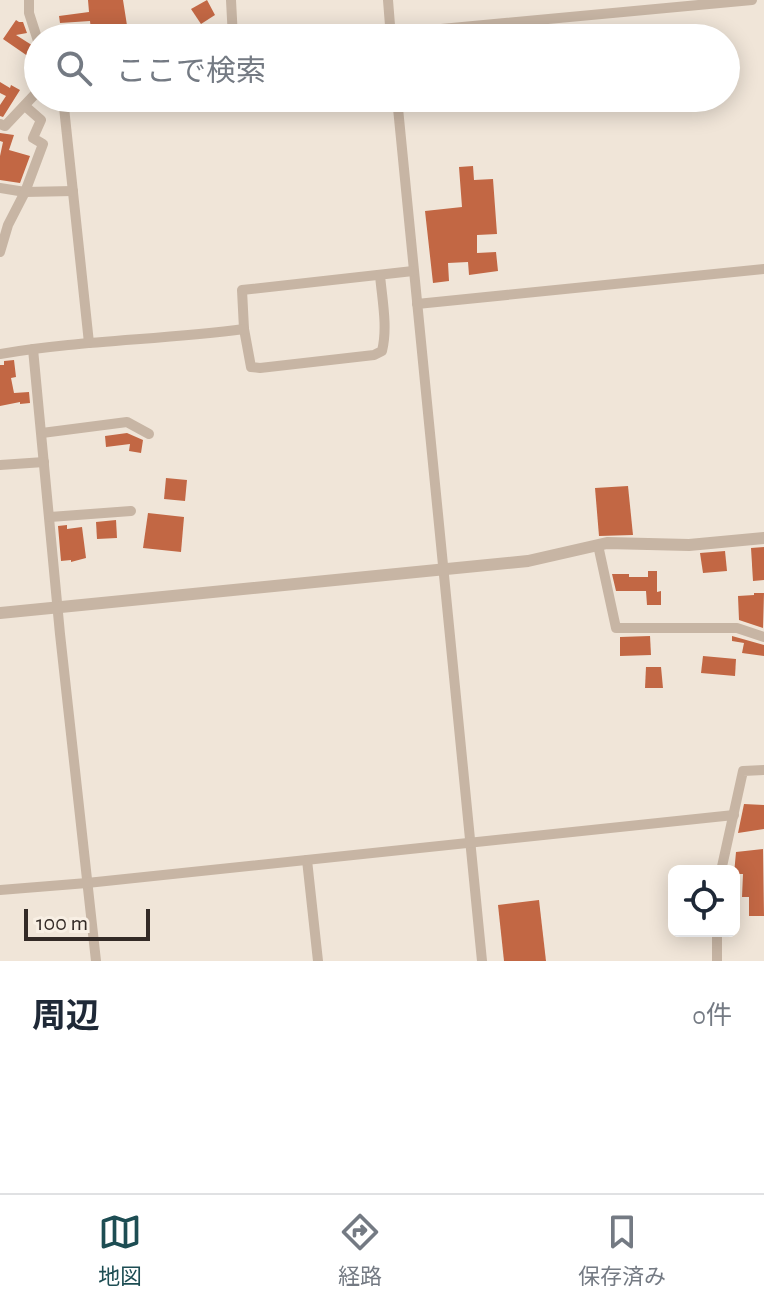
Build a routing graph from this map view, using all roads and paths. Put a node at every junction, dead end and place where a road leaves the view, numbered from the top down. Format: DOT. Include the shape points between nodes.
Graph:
graph roads {
  1 [pos="29,0"];
  2 [pos="231,0"];
  3 [pos="388,0"];
  4 [pos="752,0"];
  5 [pos="33,24"];
  6 [pos="232,24"];
  7 [pos="390,24"];
  8 [pos="511,24"];
  9 [pos="24,107"];
  10 [pos="32,112"];
  11 [pos="65,112"];
  12 [pos="398,112"];
  13 [pos="0,124"];
  14 [pos="0,188"];
  15 [pos="73,191"];
  16 [pos="25,192"];
  17 [pos="0,252"];
  18 [pos="764,269"];
  19 [pos="413,271"];
  20 [pos="380,275"];
  21 [pos="417,304"];
  22 [pos="244,329"];
  23 [pos="89,343"];
  24 [pos="33,349"];
  25 [pos="0,354"];
  26 [pos="42,433"];
  27 [pos="149,434"];
  28 [pos="44,462"];
  29 [pos="0,465"];
  30 [pos="131,511"];
  31 [pos="50,517"];
  32 [pos="764,538"];
  33 [pos="598,545"];
  34 [pos="443,569"];
  35 [pos="58,608"];
  36 [pos="0,613"];
  37 [pos="764,637"];
  38 [pos="764,770"];
  39 [pos="734,815"];
  40 [pos="470,842"];
  41 [pos="307,860"];
  42 [pos="722,865"];
  43 [pos="87,883"];
  44 [pos="0,890"];
  45 [pos="717,937"];
  46 [pos="96,961"];
  47 [pos="318,961"];
  48 [pos="482,961"];
  49 [pos="717,961"];
  1 -- 5 [label="street"];
  2 -- 6 [label="street"];
  3 -- 7 [label="street"];
  4 -- 8 [label="street"];
  9 -- 13 [label="street" via="5,126"];
  10 -- 16 [label="street" via="41,120 33,138 43,144"];
  11 -- 15 [label="street"];
  12 -- 19 [label="street"];
  14 -- 16 [label="street"];
  15 -- 16 [label="street"];
  15 -- 23 [label="street"];
  16 -- 17 [label="street"];
  18 -- 21 [label="street"];
  19 -- 20 [label="street"];
  19 -- 21 [label="street"];
  20 -- 22 [label="street" via="242,290"];
  20 -- 22 [label="street" via="385,342 374,355 254,368 248,362"];
  21 -- 34 [label="street"];
  22 -- 23 [label="street"];
  23 -- 24 [label="street"];
  24 -- 25 [label="street"];
  24 -- 26 [label="street"];
  26 -- 27 [label="street" via="127,422"];
  26 -- 28 [label="street"];
  28 -- 29 [label="street"];
  28 -- 31 [label="street"];
  30 -- 31 [label="street"];
  31 -- 35 [label="street"];
  32 -- 33 [label="street"];
  33 -- 34 [label="street" via="528,561"];
  33 -- 37 [label="street" via="616,628 737,628"];
  34 -- 35 [label="street"];
  34 -- 40 [label="street"];
  35 -- 36 [label="street"];
  35 -- 43 [label="street"];
  38 -- 39 [label="street" via="743,771"];
  39 -- 40 [label="street"];
  39 -- 42 [label="street"];
  40 -- 41 [label="street"];
  40 -- 48 [label="street"];
  41 -- 43 [label="street"];
  41 -- 47 [label="street"];
  43 -- 44 [label="street"];
  43 -- 46 [label="street"];
  45 -- 49 [label="street"];
}
